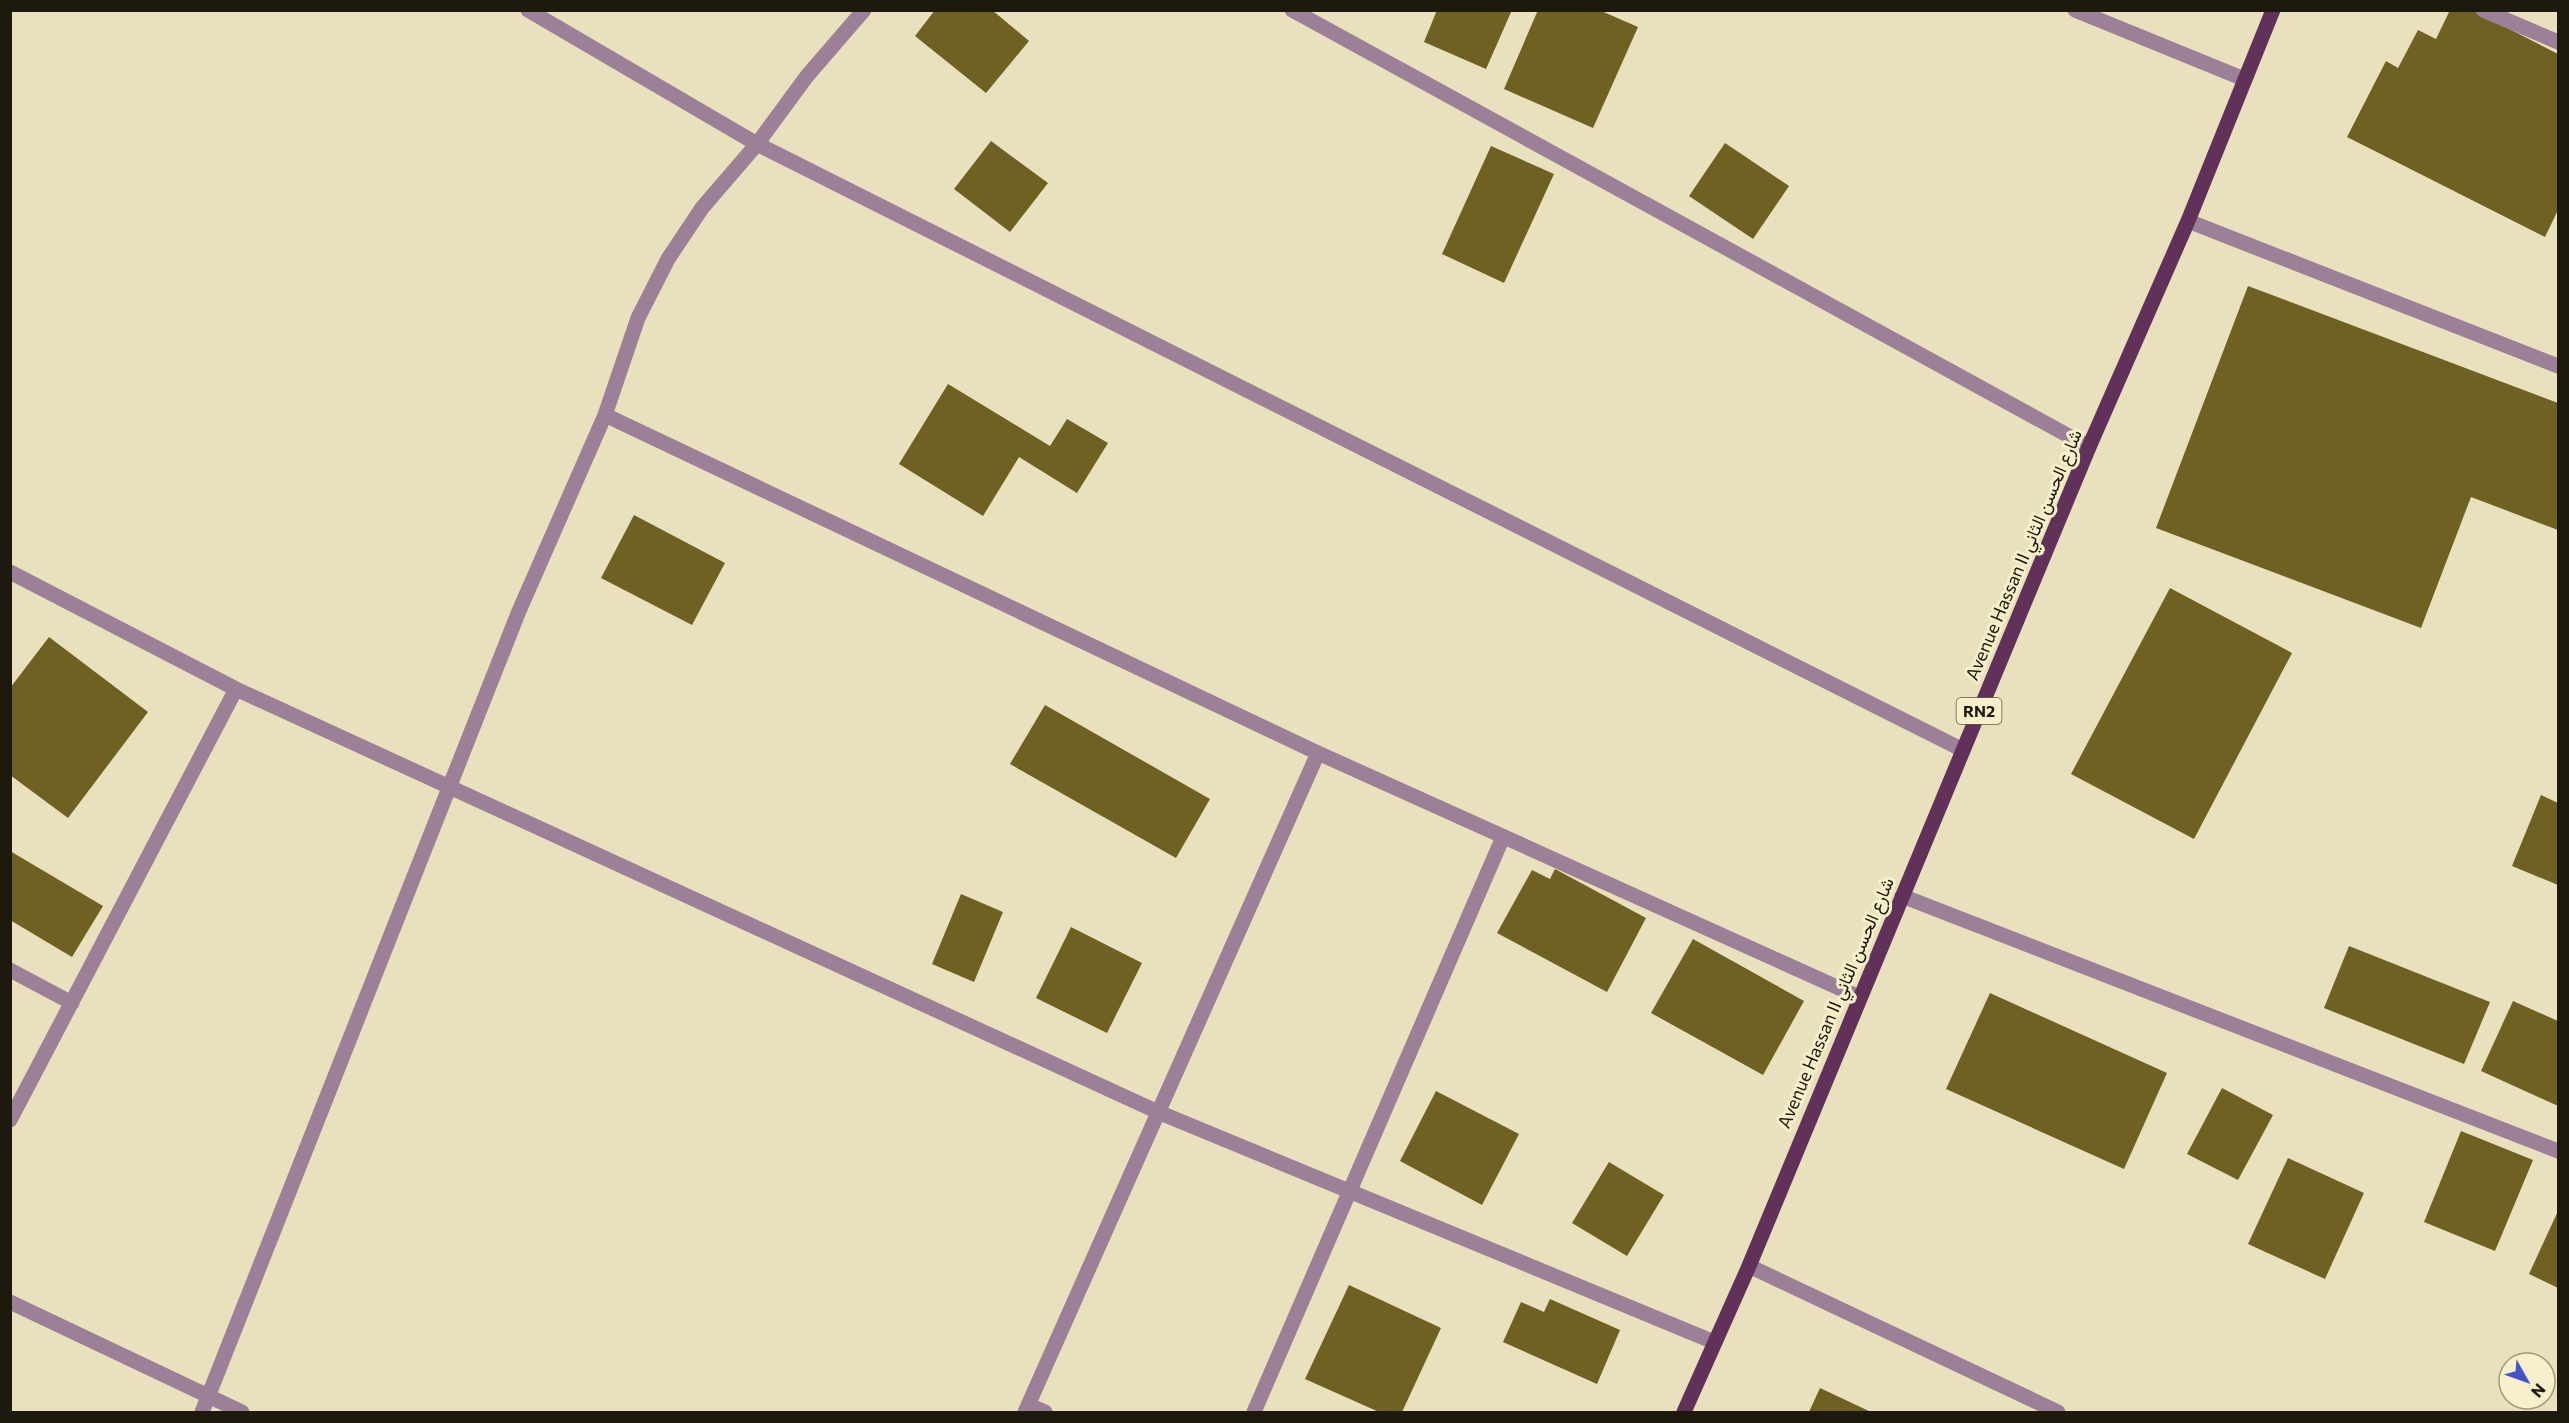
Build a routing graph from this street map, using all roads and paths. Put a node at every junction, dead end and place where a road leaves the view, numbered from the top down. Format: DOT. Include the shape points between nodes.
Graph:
graph roads {
  1 [pos="528,10"];
  2 [pos="864,10"];
  3 [pos="1292,10"];
  4 [pos="2075,10"];
  5 [pos="2273,10"];
  6 [pos="2483,10"];
  7 [pos="2559,42"];
  8 [pos="2244,79"];
  9 [pos="757,144"];
  10 [pos="2188,221"];
  11 [pos="2559,366"];
  12 [pos="605,416"];
  13 [pos="2089,447"];
  14 [pos="10,572"];
  15 [pos="236,689"];
  16 [pos="1963,750"];
  17 [pos="1318,753"];
  18 [pos="449,789"];
  19 [pos="1503,837"];
  20 [pos="1902,896"];
  21 [pos="10,970"];
  22 [pos="1859,997"];
  23 [pos="72,1003"];
  24 [pos="1158,1112"];
  25 [pos="10,1120"];
  26 [pos="2559,1151"];
  27 [pos="1350,1193"];
  28 [pos="1749,1266"];
  29 [pos="10,1302"];
  30 [pos="1714,1342"];
  31 [pos="210,1398"];
  32 [pos="1026,1409"];
  33 [pos="202,1413"];
  34 [pos="242,1413"];
  35 [pos="1046,1413"];
  36 [pos="1254,1413"];
  37 [pos="1684,1413"];
  38 [pos="2058,1413"];
  1 -- 9 [label="street"];
  2 -- 9 [label="street" via="807,76"];
  3 -- 13 [label="street"];
  4 -- 8 [label="street"];
  5 -- 8 [label="main road, Avenue Hassan II شارع الحسن الثاني / RN2"];
  6 -- 7 [label="street"];
  8 -- 10 [label="main road, Avenue Hassan II شارع الحسن الثاني / RN2"];
  9 -- 12 [label="street" via="702,208 668,259 638,318"];
  9 -- 16 [label="street"];
  10 -- 11 [label="street"];
  10 -- 13 [label="main road, Avenue Hassan II شارع الحسن الثاني / RN2"];
  12 -- 17 [label="street"];
  12 -- 18 [label="street" via="519,611"];
  13 -- 16 [label="main road, Avenue Hassan II شارع الحسن الثاني / RN2"];
  14 -- 15 [label="street"];
  15 -- 18 [label="street"];
  15 -- 23 [label="street"];
  16 -- 20 [label="main road, Avenue Hassan II شارع الحسن الثاني / RN2"];
  17 -- 19 [label="street"];
  17 -- 24 [label="street"];
  18 -- 24 [label="street"];
  18 -- 31 [label="street"];
  19 -- 22 [label="street"];
  19 -- 27 [label="street"];
  20 -- 22 [label="main road, Avenue Hassan II شارع الحسن الثاني / RN2"];
  20 -- 26 [label="street"];
  21 -- 23 [label="street"];
  22 -- 28 [label="main road, Avenue Hassan II شارع الحسن الثاني / RN2"];
  23 -- 25 [label="street"];
  24 -- 27 [label="street"];
  24 -- 32 [label="street"];
  27 -- 30 [label="street"];
  27 -- 36 [label="street"];
  28 -- 30 [label="main road, Avenue Hassan II شارع الحسن الثاني / RN2"];
  28 -- 38 [label="street"];
  29 -- 31 [label="street"];
  30 -- 37 [label="main road, Avenue Hassan II شارع الحسن الثاني / RN2"];
  31 -- 33 [label="street"];
  31 -- 34 [label="street"];
  32 -- 35 [label="street"];
}
